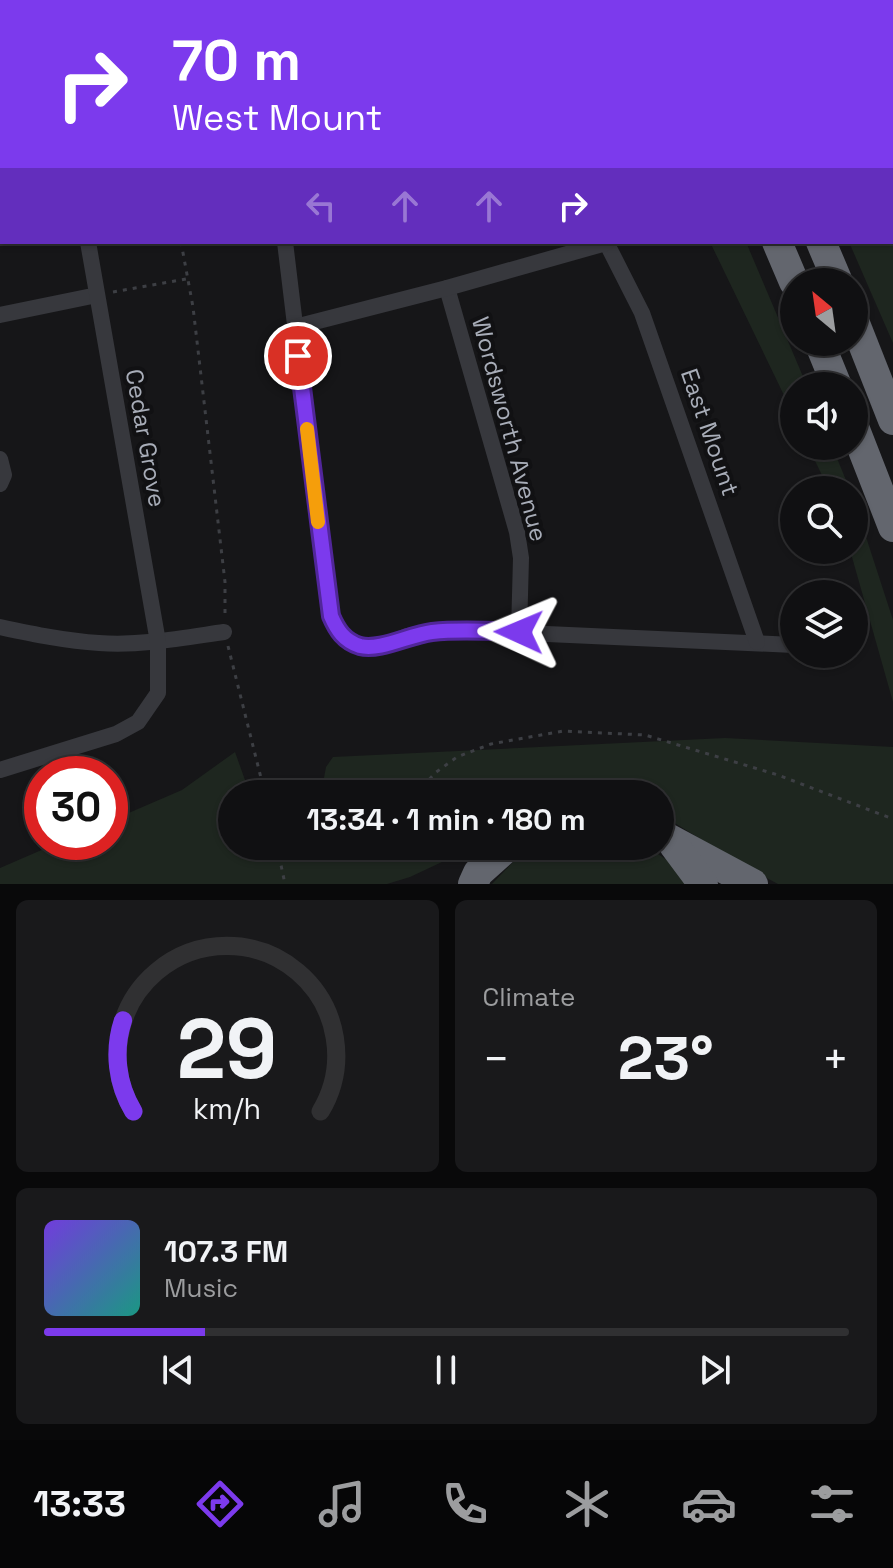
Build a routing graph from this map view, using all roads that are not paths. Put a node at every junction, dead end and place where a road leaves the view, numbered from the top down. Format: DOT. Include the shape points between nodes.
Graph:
graph roads {
  1 [pos="88,244"];
  2 [pos="285,244"];
  3 [pos="599,244"];
  4 [pos="607,244"];
  5 [pos="778,244"];
  6 [pos="822,244"];
  7 [pos="788,268"];
  8 [pos="832,268"];
  9 [pos="447,288"];
  10 [pos="97,295"];
  11 [pos="0,315"];
  12 [pos="295,327"];
  13 [pos="868,356"];
  14 [pos="893,420"];
  15 [pos="0,459"];
  16 [pos="867,460"];
  17 [pos="0,484"];
  18 [pos="893,527"];
  19 [pos="0,627"];
  20 [pos="224,632"];
  21 [pos="519,632"];
  22 [pos="158,642"];
  23 [pos="757,642"];
  24 [pos="780,644"];
  25 [pos="0,770"];
  26 [pos="674,841"];
  27 [pos="674,848"];
  28 [pos="493,860"];
  29 [pos="471,880"];
  30 [pos="703,884"];
  31 [pos="753,884"];
  1 -- 10 [label="street, Cedar Grove"];
  2 -- 12 [label="street"];
  3 -- 9 [label="street"];
  4 -- 23 [label="street, East Mount" via="652,338"];
  5 -- 7 [label="highway"];
  6 -- 8 [label="highway"];
  9 -- 12 [label="street"];
  9 -- 21 [label="street, Wordsworth Avenue" via="517,532"];
  10 -- 11 [label="street"];
  10 -- 22 [label="street, Cedar Grove"];
  12 -- 21 [label="street" via="331,616 339,633 355,645 371,648 457,630"];
  13 -- 14 [label="highway"];
  15 -- 17 [label="street"];
  16 -- 18 [label="highway"];
  19 -- 22 [label="street" via="69,641"];
  20 -- 22 [label="street"];
  21 -- 23 [label="street"];
  22 -- 25 [label="street, Cedar Grove" via="158,693 138,722 116,734"];
  23 -- 24 [label="street"];
  26 -- 31 [label="highway"];
  27 -- 30 [label="highway"];
  28 -- 29 [label="highway"];
}
